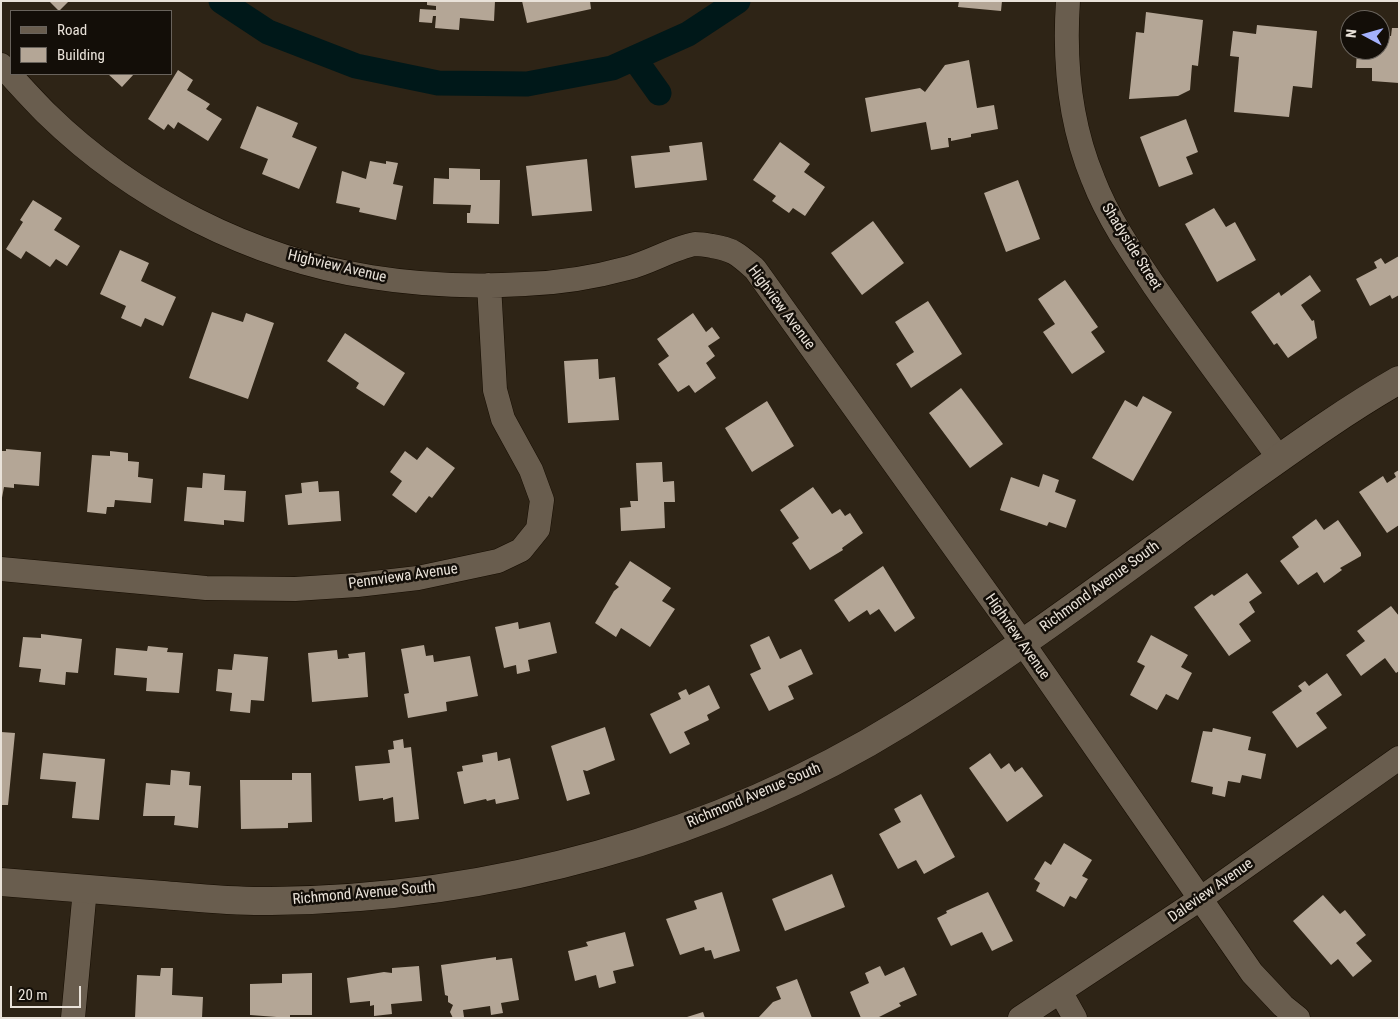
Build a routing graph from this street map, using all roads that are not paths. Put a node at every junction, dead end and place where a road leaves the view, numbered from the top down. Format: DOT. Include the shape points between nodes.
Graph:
graph roads {
  1 [pos="1068,1"];
  2 [pos="1,64"];
  3 [pos="10,74"];
  4 [pos="11,75"];
  5 [pos="489,285"];
  6 [pos="1399,380"];
  7 [pos="1280,458"];
  8 [pos="1,569"];
  9 [pos="1022,642"];
  10 [pos="1399,758"];
  11 [pos="1,882"];
  12 [pos="85,889"];
  13 [pos="1200,899"];
  14 [pos="1061,993"];
  15 [pos="1022,1017"];
  16 [pos="73,1018"];
  17 [pos="1075,1018"];
  18 [pos="1298,1018"];
  1 -- 7 [label="street, Shadyside Street" via="1070,92 1084,153 1105,207 1172,312"];
  2 -- 3 [label="street, Highview Avenue"];
  4 -- 5 [label="street, Highview Avenue" via="47,114 108,164 174,208 235,238 331,269 370,277"];
  5 -- 8 [label="street, Pennviewa Avenue" via="495,390 503,419 531,470 542,500 538,529 521,550 498,561 418,578 295,589 206,588"];
  5 -- 9 [label="street, Highview Avenue" via="552,282 603,274 696,244 731,249 755,269"];
  6 -- 7 [label="street, Richmond Avenue South"];
  7 -- 9 [label="street, Richmond Avenue South"];
  9 -- 12 [label="street, Richmond Avenue South" via="905,721 828,764 750,801 668,833 584,859 485,881 352,898 270,901"];
  9 -- 13 [label="street, Highview Avenue"];
  10 -- 13 [label="street, Daleview Avenue"];
  11 -- 12 [label="street, Richmond Avenue South"];
  12 -- 16 [label="street"];
  13 -- 14 [label="street, Daleview Avenue"];
  13 -- 18 [label="street, Highview Avenue" via="1252,973"];
  14 -- 15 [label="street, Daleview Avenue"];
  14 -- 17 [label="street"];
}
